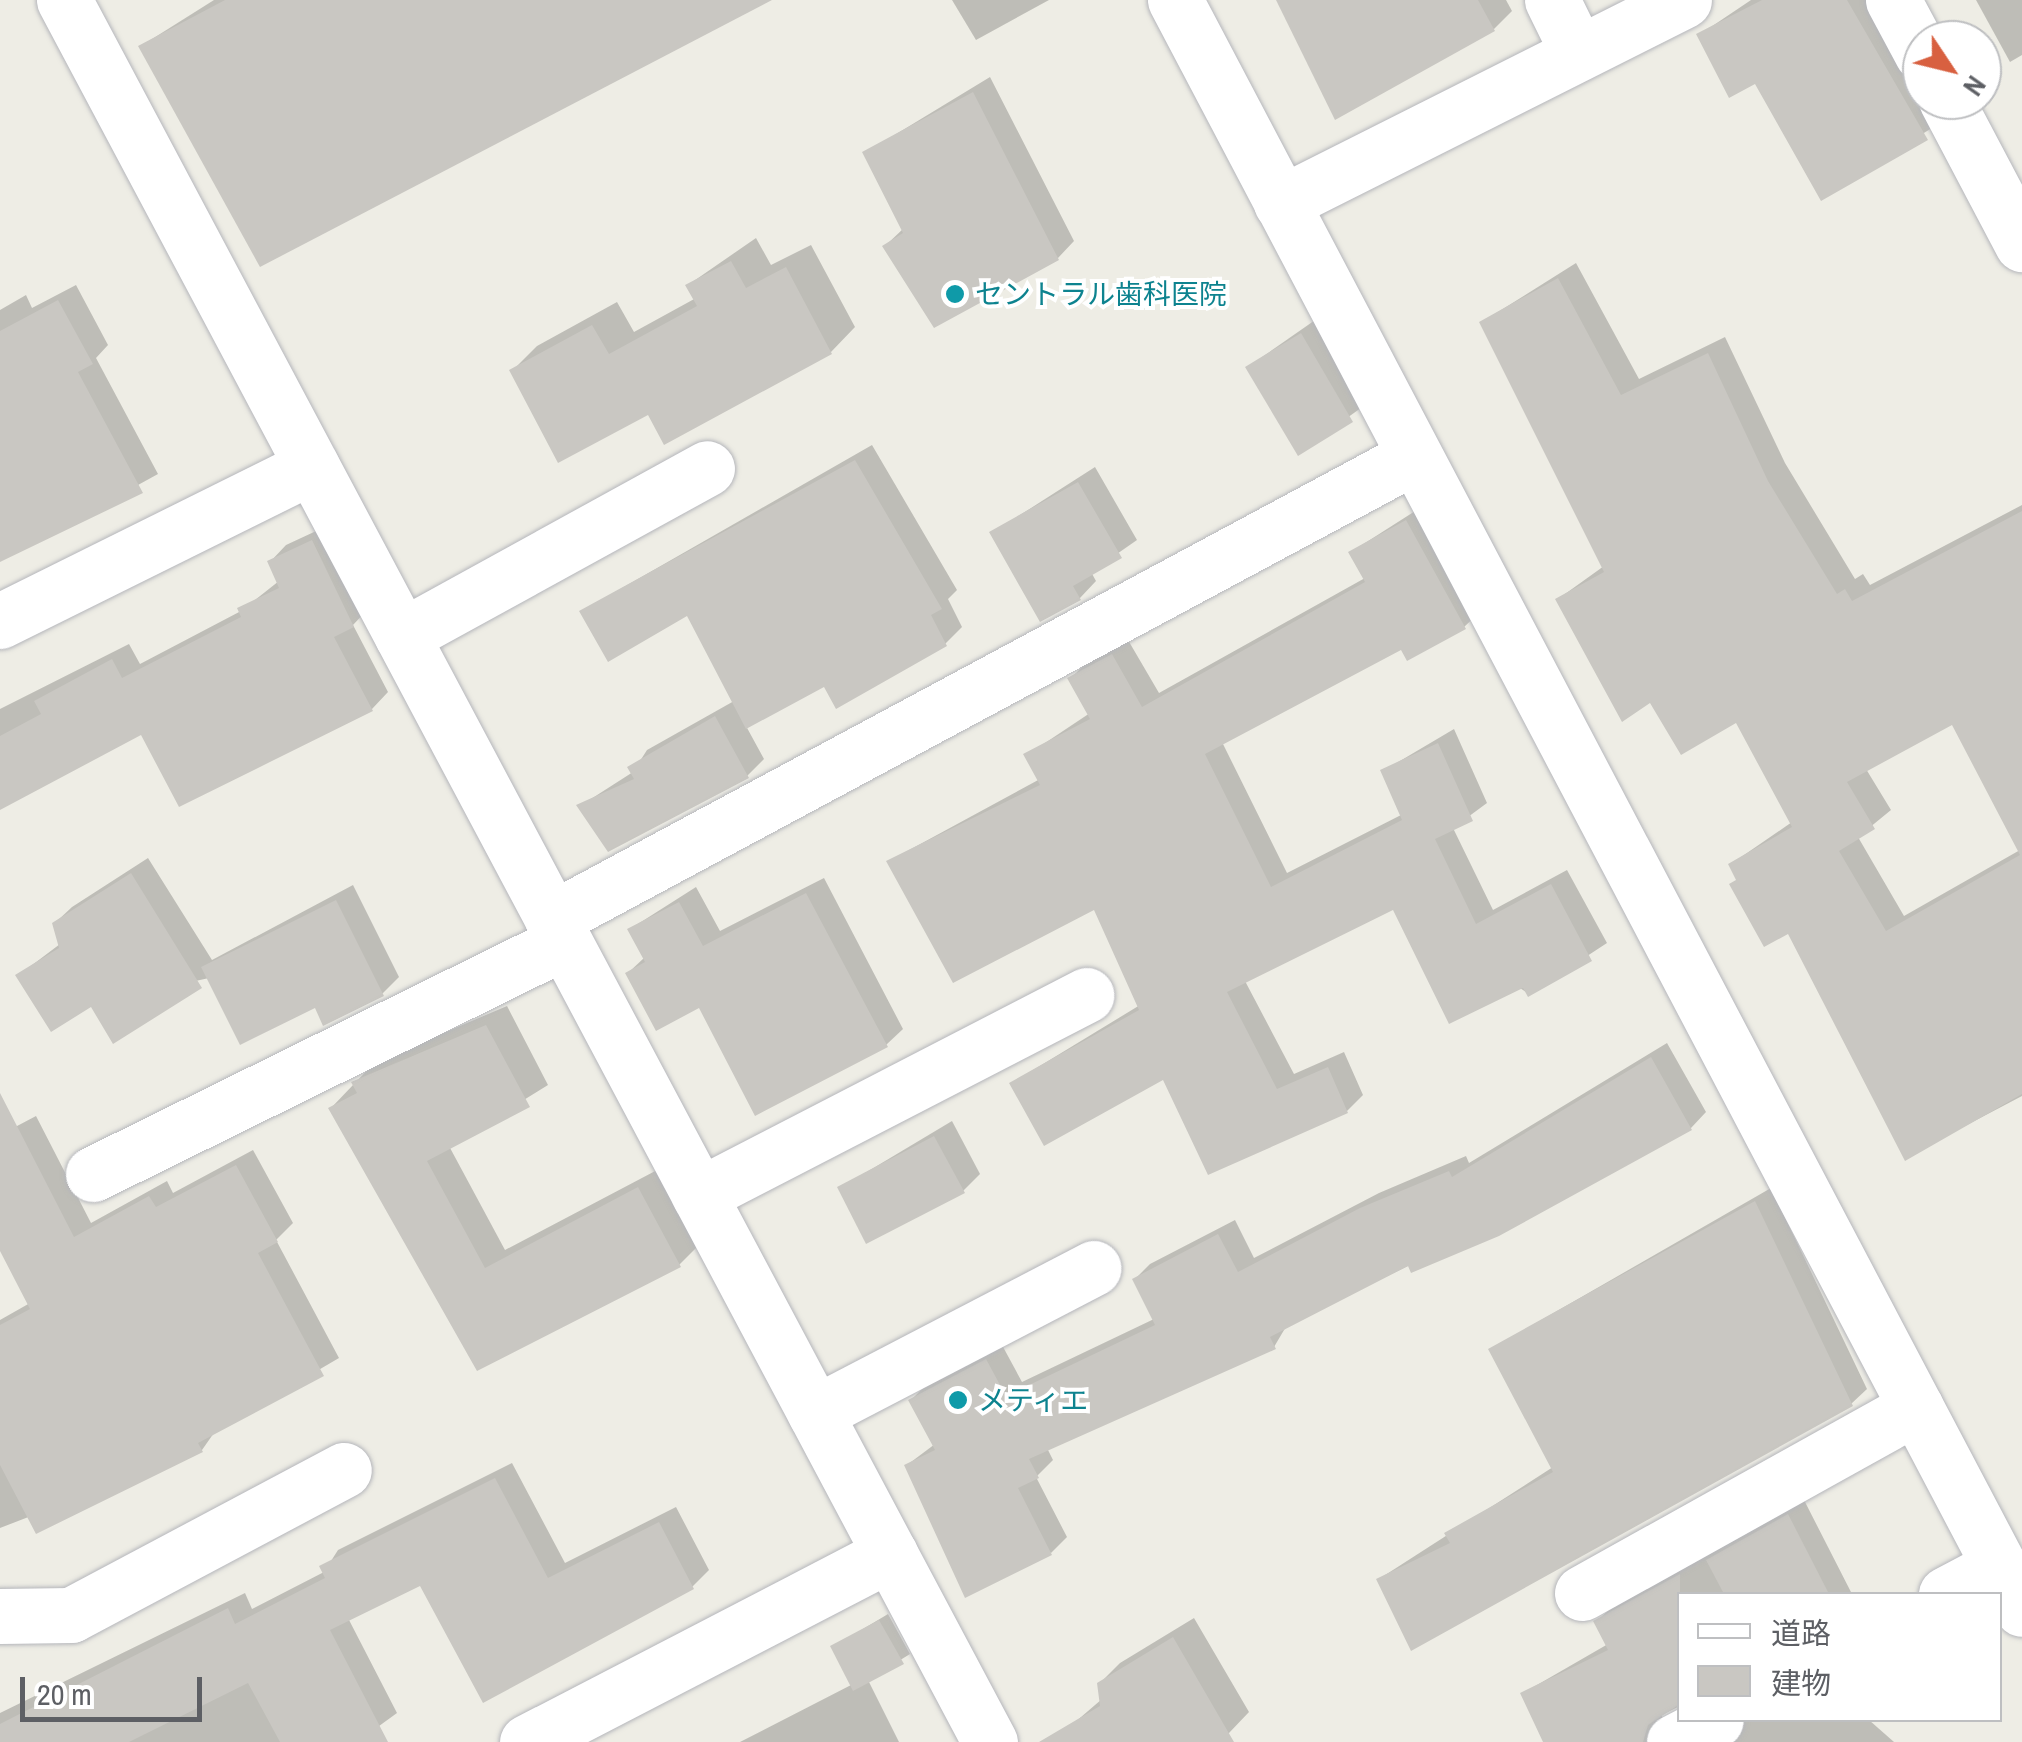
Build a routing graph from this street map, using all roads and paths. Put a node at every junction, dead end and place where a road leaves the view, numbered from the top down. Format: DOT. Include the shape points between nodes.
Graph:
graph roads {
  1 [pos="1175,0"];
  2 [pos="1552,0"];
  3 [pos="1684,0"];
  4 [pos="78,5"];
  5 [pos="1578,54"];
  6 [pos="1957,120"];
  7 [pos="1282,204"];
  8 [pos="2022,244"];
  9 [pos="1414,456"];
  10 [pos="312,466"];
  11 [pos="707,468"];
  12 [pos="0,621"];
  13 [pos="402,636"];
  14 [pos="558,931"];
  15 [pos="1086,995"];
  16 [pos="93,1174"];
  17 [pos="699,1195"];
  18 [pos="1093,1268"];
  19 [pos="1916,1408"];
  20 [pos="815,1413"];
  21 [pos="344,1470"];
  22 [pos="890,1554"];
  23 [pos="2011,1587"];
  24 [pos="1965,1592"];
  25 [pos="1582,1593"];
  26 [pos="0,1616"];
  27 [pos="1712,1722"];
  28 [pos="527,1742"];
  29 [pos="990,1742"];
  30 [pos="1674,1742"];
  1 -- 7 [label="street"];
  2 -- 5 [label="street"];
  3 -- 5 [label="street"];
  4 -- 10 [label="street"];
  5 -- 7 [label="street"];
  6 -- 8 [label="street"];
  7 -- 9 [label="street"];
  9 -- 14 [label="street"];
  9 -- 19 [label="street"];
  10 -- 12 [label="street"];
  10 -- 13 [label="street"];
  11 -- 13 [label="street"];
  13 -- 14 [label="street"];
  14 -- 16 [label="street"];
  14 -- 17 [label="street"];
  15 -- 17 [label="street"];
  17 -- 20 [label="street"];
  18 -- 20 [label="street"];
  19 -- 23 [label="street"];
  19 -- 25 [label="street"];
  20 -- 22 [label="street"];
  21 -- 26 [label="street" via="70,1615"];
  22 -- 28 [label="street"];
  22 -- 29 [label="street"];
  23 -- 24 [label="street"];
  27 -- 30 [label="street"];
}
